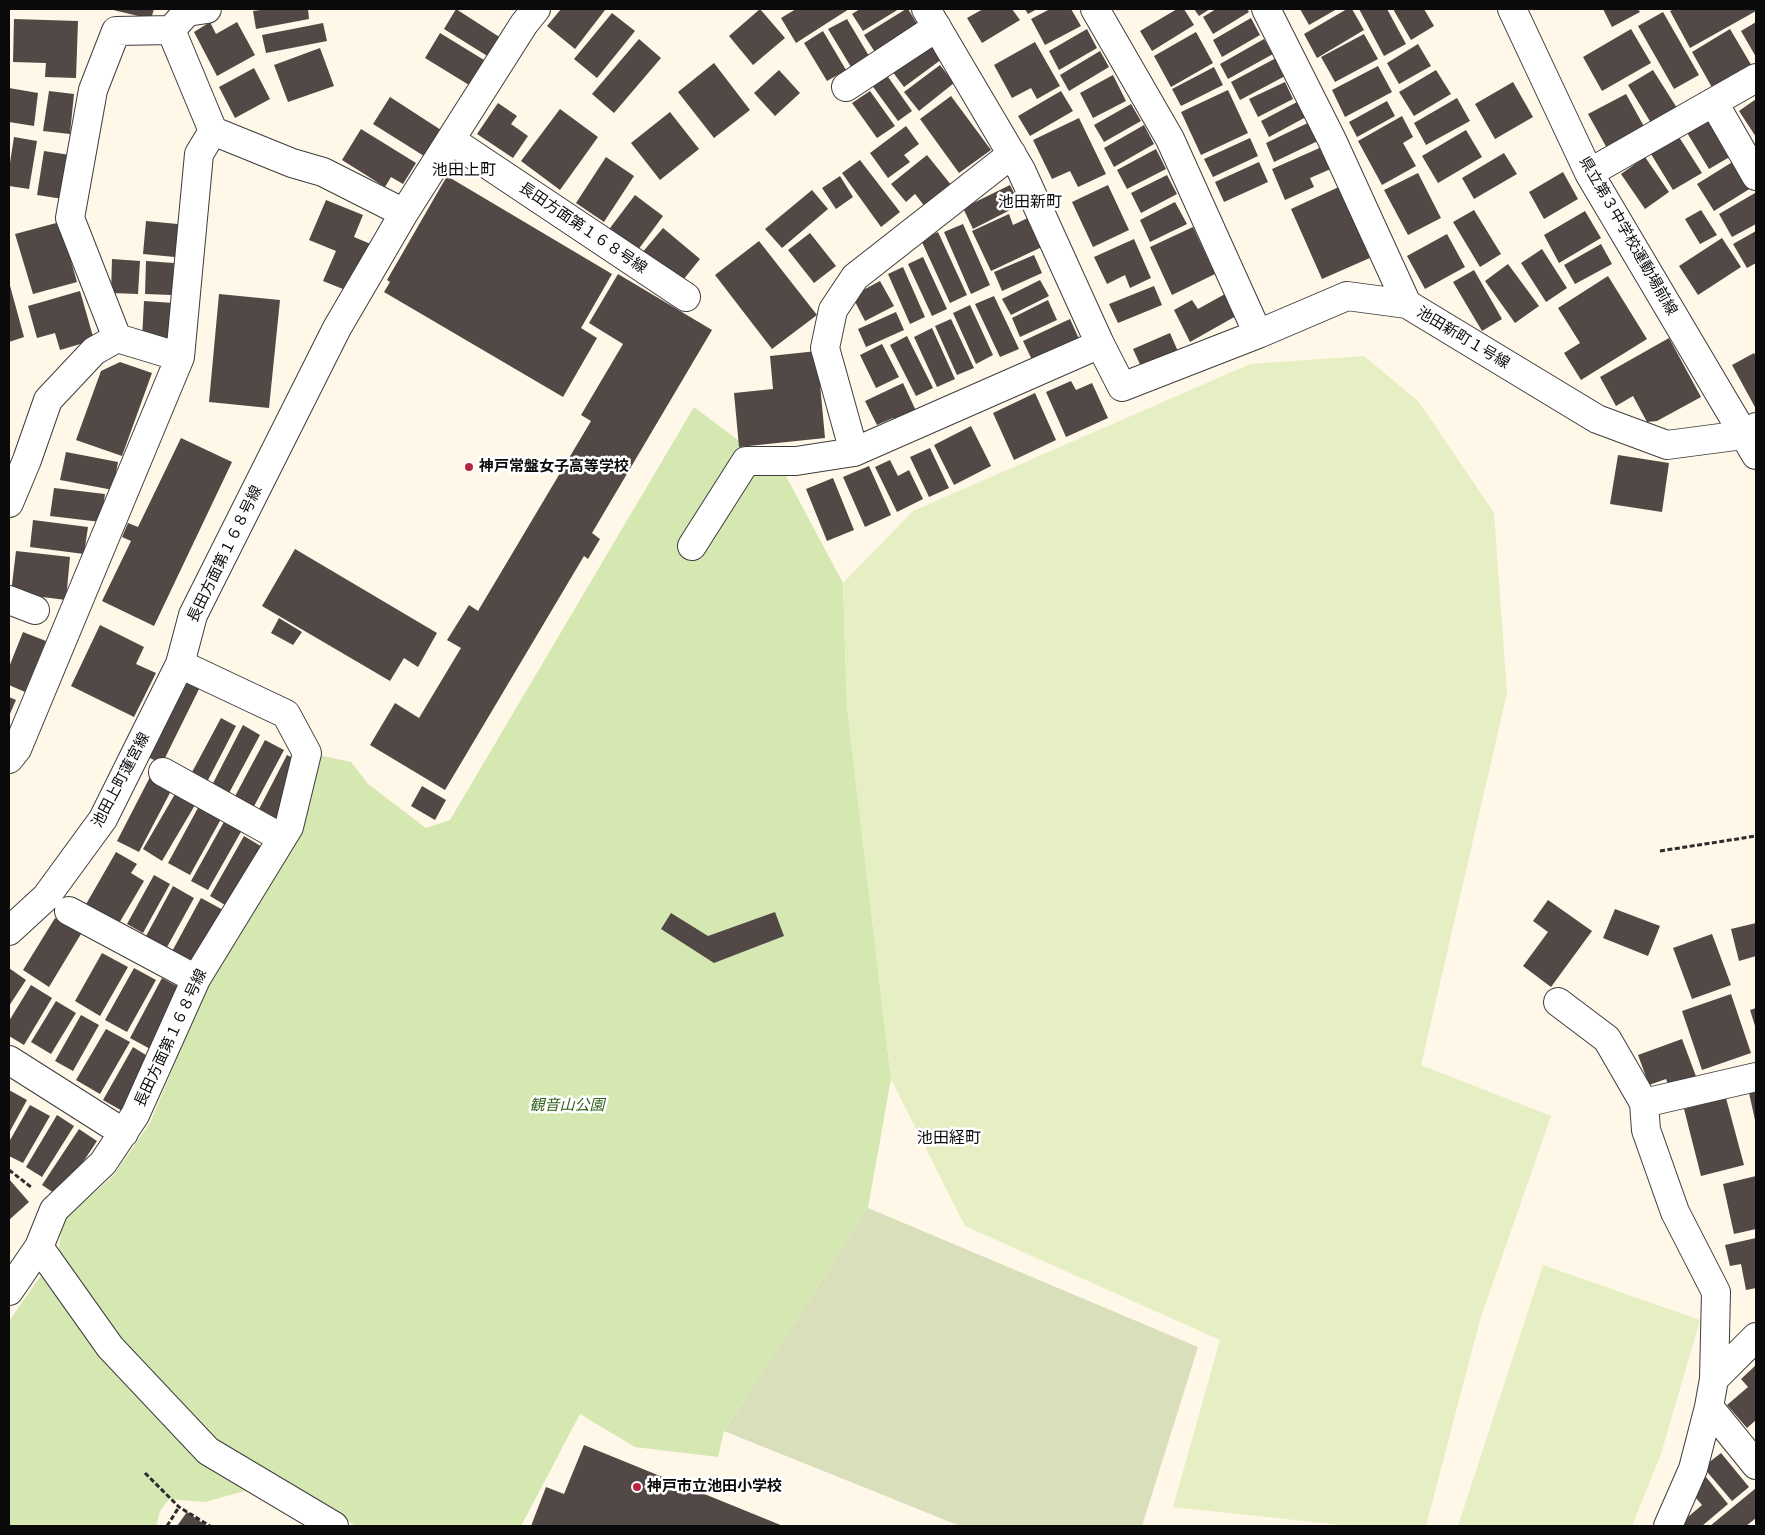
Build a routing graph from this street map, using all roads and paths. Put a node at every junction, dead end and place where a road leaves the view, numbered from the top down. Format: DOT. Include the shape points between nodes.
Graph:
graph roads {
  1 [pos="207,9"];
  2 [pos="536,9"];
  3 [pos="1095,9"];
  4 [pos="1266,9"];
  5 [pos="1512,9"];
  6 [pos="932,18"];
  7 [pos="172,30"];
  8 [pos="1756,78"];
  9 [pos="846,87"];
  10 [pos="1714,103"];
  11 [pos="213,131"];
  12 [pos="451,140"];
  13 [pos="1012,154"];
  14 [pos="1590,173"];
  15 [pos="1756,176"];
  16 [pos="404,213"];
  17 [pos="686,297"];
  18 [pos="1407,304"];
  19 [pos="1258,334"];
  20 [pos="117,338"];
  21 [pos="1100,344"];
  22 [pos="180,357"];
  23 [pos="1752,439"];
  24 [pos="854,452"];
  25 [pos="9,503"];
  26 [pos="692,546"];
  27 [pos="9,600"];
  28 [pos="36,610"];
  29 [pos="180,664"];
  30 [pos="9,759"];
  31 [pos="163,772"];
  32 [pos="1756,836"];
  33 [pos="282,838"];
  34 [pos="1660,851"];
  35 [pos="69,911"];
  36 [pos="9,931"];
  37 [pos="196,979"];
  38 [pos="1558,1002"];
  39 [pos="9,1060"];
  40 [pos="1756,1077"];
  41 [pos="1644,1102"];
  42 [pos="124,1133"];
  43 [pos="9,1170"];
  44 [pos="38,1192"];
  45 [pos="39,1248"];
  46 [pos="9,1292"];
  47 [pos="1756,1337"];
  48 [pos="1714,1379"];
  49 [pos="1709,1407"];
  50 [pos="1756,1465"];
  51 [pos="145,1473"];
  52 [pos="179,1507"];
  53 [pos="167,1526"];
  54 [pos="210,1526"];
  55 [pos="334,1526"];
  56 [pos="1668,1526"];
  1 -- 7 [label="street" via="187,12"];
  2 -- 12 [label="street"];
  3 -- 19 [label="street" via="1170,139"];
  4 -- 18 [label="street" via="1332,140"];
  5 -- 14 [label="street, 県立第３中学校運動場前線"];
  6 -- 9 [label="street"];
  6 -- 13 [label="street"];
  7 -- 11 [label="street"];
  7 -- 20 [label="street" via="116,31 93,90 71,209 70,218"];
  8 -- 10 [label="street"];
  10 -- 14 [label="street"];
  10 -- 15 [label="street"];
  11 -- 16 [label="street" via="292,163 324,172"];
  11 -- 22 [label="street" via="199,154"];
  12 -- 16 [label="street, 長田方面第１６８号線"];
  12 -- 17 [label="street, 長田方面第１６８号線"];
  13 -- 21 [label="street"];
  13 -- 24 [label="street" via="855,277 833,310 825,348"];
  14 -- 23 [label="street, 県立第３中学校運動場前線"];
  16 -- 29 [label="street, 長田方面第１６８号線" via="337,328 192,615"];
  18 -- 19 [label="street, 池田新町１号線" via="1346,296"];
  18 -- 23 [label="street, 池田新町１号線" via="1597,419 1667,445"];
  19 -- 21 [label="street, 池田新町１号線" via="1122,387"];
  20 -- 22 [label="street"];
  20 -- 25 [label="street" via="94,351 48,400"];
  21 -- 24 [label="street"];
  22 -- 30 [label="street" via="17,749"];
  24 -- 26 [label="street" via="796,461 746,461"];
  27 -- 28 [label="street"];
  29 -- 33 [label="street, 長田方面第１６８号線" via="286,714 307,753 289,826"];
  29 -- 36 [label="street, 池田上町蓮宮線" via="103,818 46,897"];
  31 -- 33 [label="street"];
  32 -- 34 [label="path"];
  33 -- 37 [label="street, 長田方面第１６８号線"];
  35 -- 37 [label="street"];
  37 -- 42 [label="street, 長田方面第１６８号線" via="135,1116"];
  38 -- 41 [label="street" via="1607,1038"];
  39 -- 42 [label="street"];
  40 -- 41 [label="street"];
  41 -- 48 [label="street" via="1646,1130 1675,1212 1716,1292"];
  42 -- 45 [label="street, 長田方面第１６８号線" via="103,1163 54,1210"];
  43 -- 44 [label="path"];
  45 -- 46 [label="street, 長田方面第１６８号線"];
  45 -- 55 [label="street" via="110,1347 208,1451"];
  47 -- 48 [label="street"];
  48 -- 49 [label="street"];
  49 -- 50 [label="street"];
  49 -- 56 [label="street" via="1693,1469"];
  51 -- 52 [label="path"];
  52 -- 53 [label="path"];
  52 -- 54 [label="path"];
}
